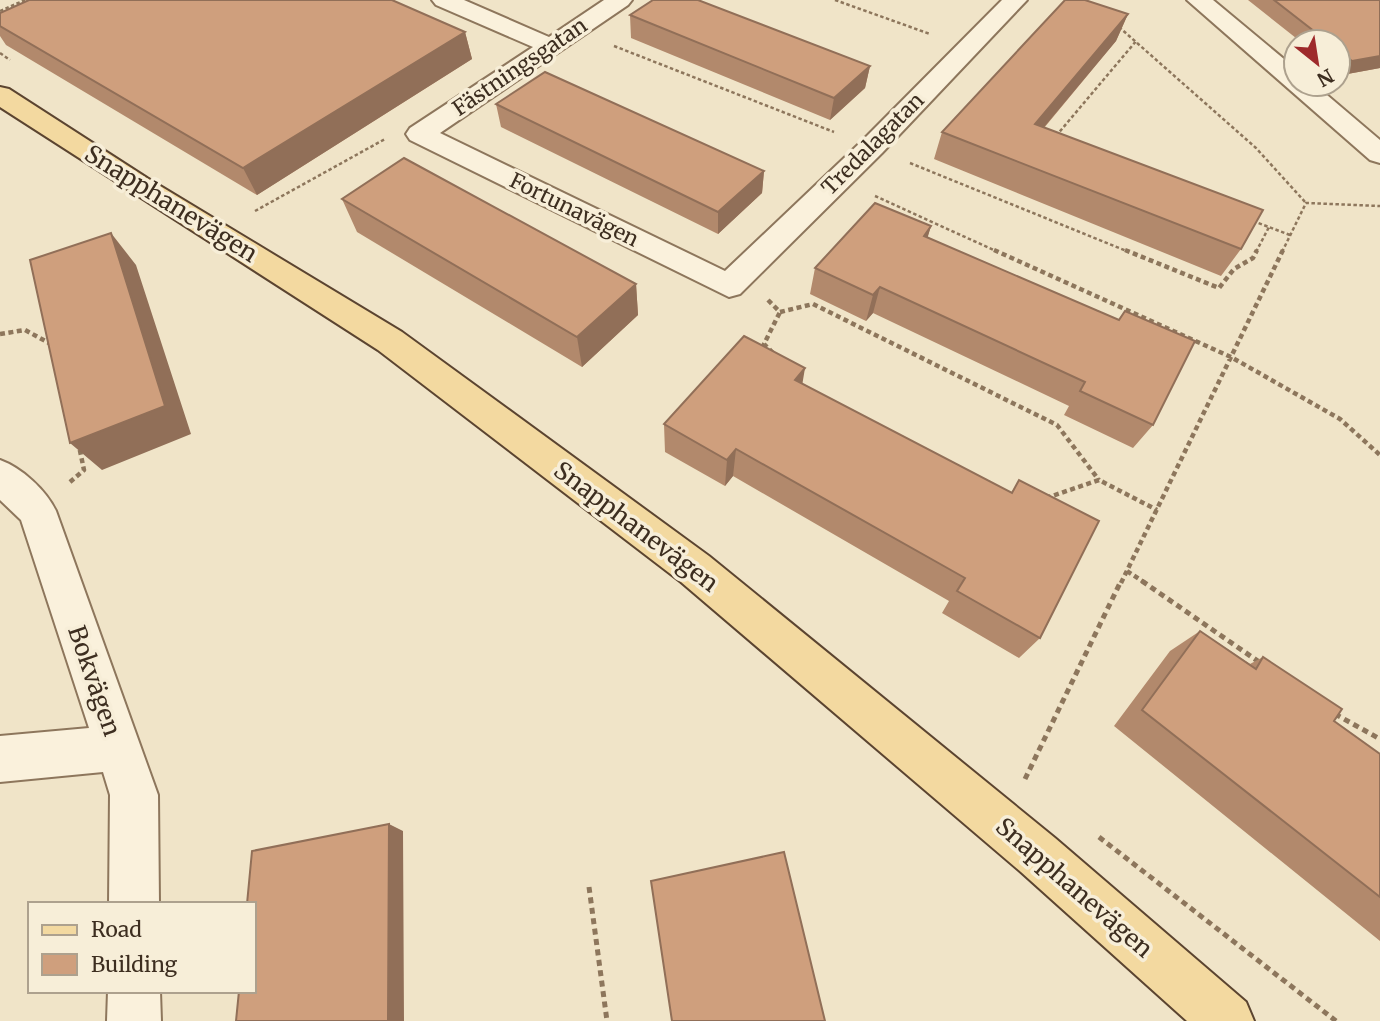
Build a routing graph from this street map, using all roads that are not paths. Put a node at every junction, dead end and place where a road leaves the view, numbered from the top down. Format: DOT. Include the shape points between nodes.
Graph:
graph roads {
  1 [pos="444,0"];
  2 [pos="620,0"];
  3 [pos="1015,0"];
  4 [pos="1199,0"];
  5 [pos="550,47"];
  6 [pos="1282,70"];
  7 [pos="0,95"];
  8 [pos="1315,98"];
  9 [pos="420,134"];
  10 [pos="1380,154"];
  11 [pos="729,286"];
  12 [pos="0,476"];
  13 [pos="117,748"];
  14 [pos="0,759"];
  15 [pos="134,902"];
  16 [pos="134,993"];
  17 [pos="134,1021"];
  18 [pos="1227,1021"];
  1 -- 5 [label="street"];
  2 -- 5 [label="street, Fästningsgatan"];
  3 -- 11 [label="street, Tredalagatan"];
  4 -- 6 [label="street"];
  5 -- 9 [label="street, Fästningsgatan"];
  7 -- 18 [label="main road, Snapphanevägen" via="390,341 695,569 1038,855"];
  8 -- 10 [label="street"];
  9 -- 11 [label="street, Fortunavägen"];
  12 -- 13 [label="street, Bokvägen" via="37,511"];
  13 -- 14 [label="street"];
  13 -- 15 [label="street, Bokvägen" via="134,795"];
  16 -- 17 [label="street"];
}
